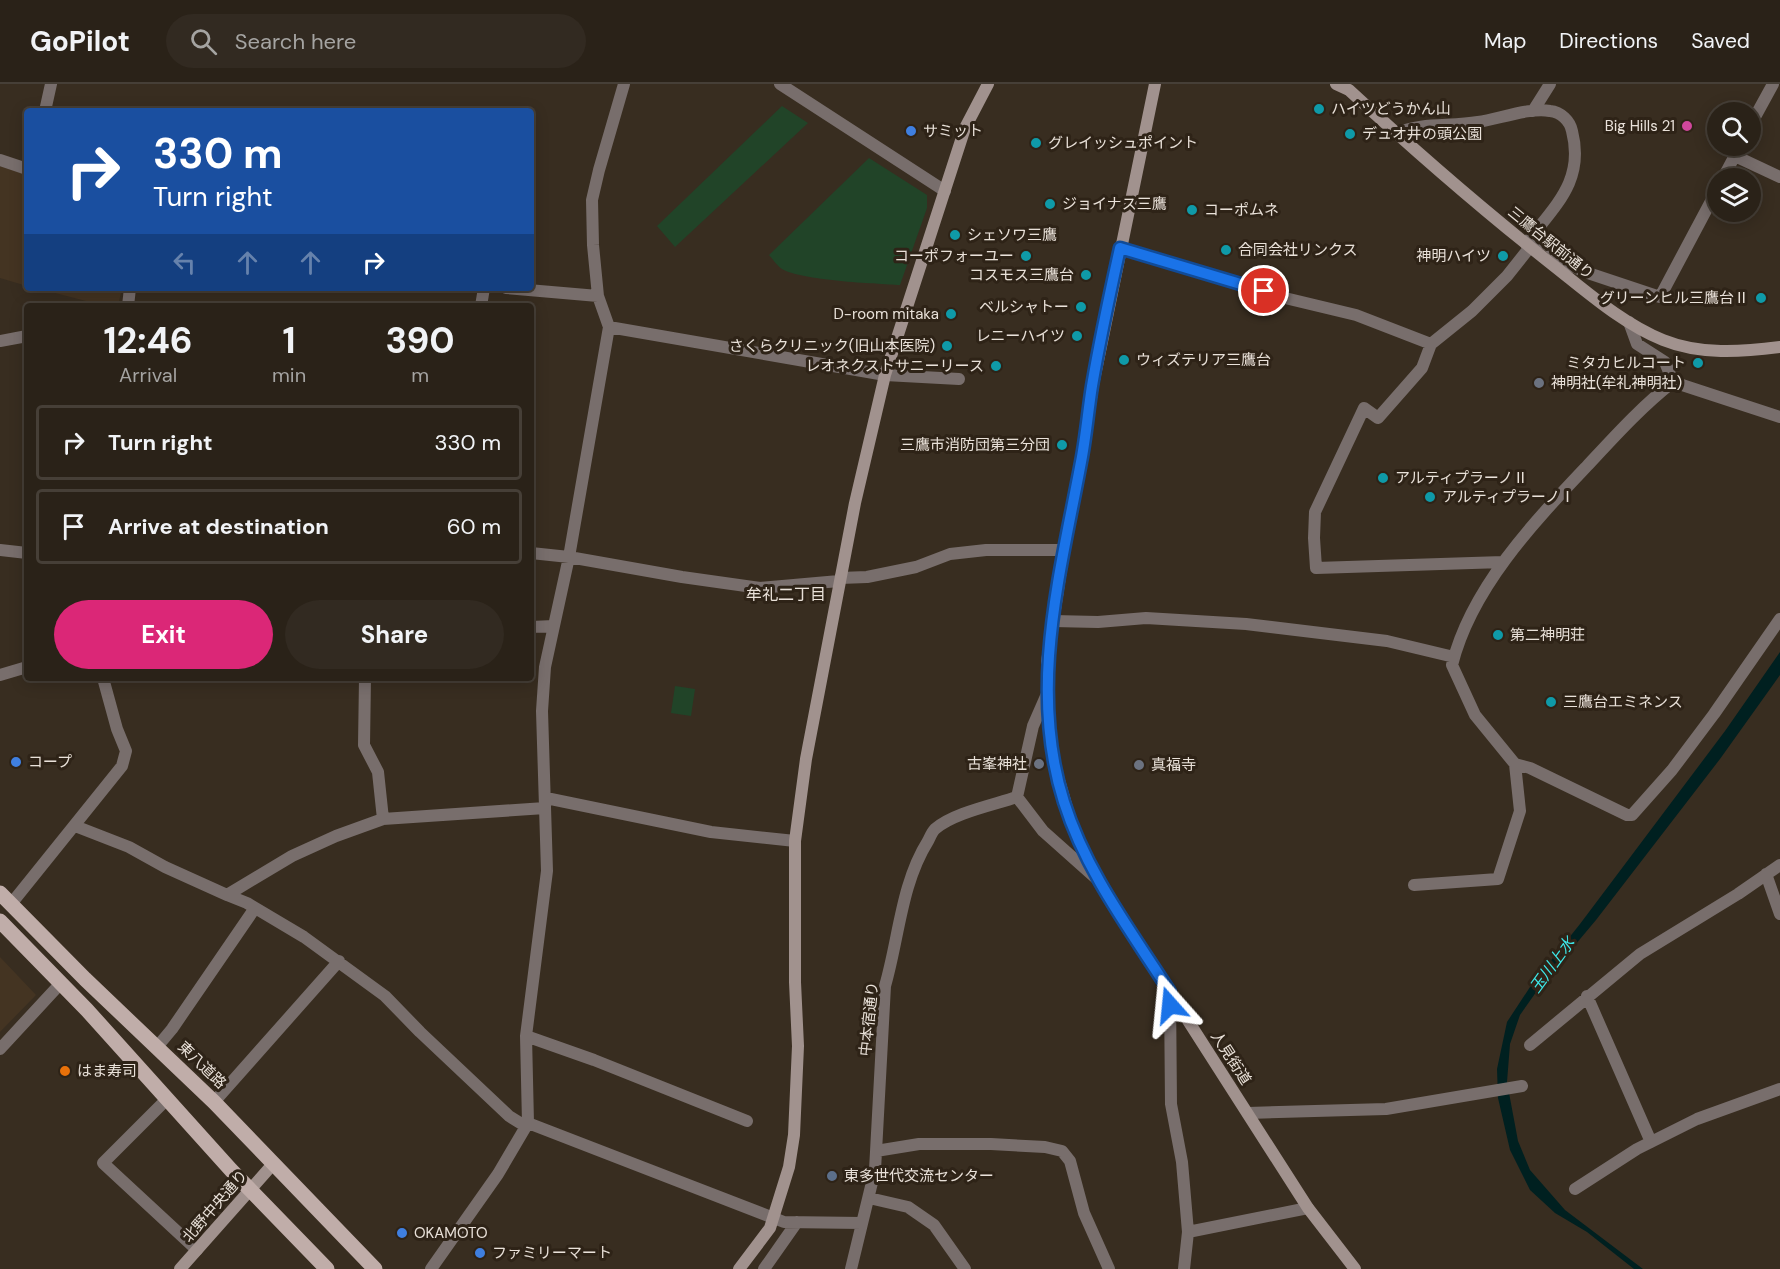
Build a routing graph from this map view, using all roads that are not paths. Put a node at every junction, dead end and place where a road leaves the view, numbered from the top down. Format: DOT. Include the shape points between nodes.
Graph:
graph roads {
  1 [pos="51,84"];
  2 [pos="624,84"];
  3 [pos="780,84"];
  4 [pos="988,84"];
  5 [pos="1155,84"];
  6 [pos="1335,84"];
  7 [pos="1550,84"];
  8 [pos="1773,84"];
  9 [pos="1761,106"];
  10 [pos="46,108"];
  11 [pos="1533,111"];
  12 [pos="1397,133"];
  13 [pos="1745,156"];
  14 [pos="0,160"];
  15 [pos="24,168"];
  16 [pos="1780,177"];
  17 [pos="945,190"];
  18 [pos="1707,209"];
  19 [pos="1528,245"];
  20 [pos="1120,248"];
  21 [pos="534,290"];
  22 [pos="598,296"];
  23 [pos="1629,322"];
  24 [pos="609,327"];
  25 [pos="24,337"];
  26 [pos="0,341"];
  27 [pos="1431,344"];
  28 [pos="1780,347"];
  29 [pos="885,375"];
  30 [pos="959,379"];
  31 [pos="1672,382"];
  32 [pos="1780,417"];
  33 [pos="0,550"];
  34 [pos="1064,550"];
  35 [pos="534,553"];
  36 [pos="24,554"];
  37 [pos="570,557"];
  38 [pos="1503,562"];
  39 [pos="840,579"];
  40 [pos="1780,619"];
  41 [pos="1053,621"];
  42 [pos="554,626"];
  43 [pos="534,627"];
  44 [pos="1455,657"];
  45 [pos="24,668"];
  46 [pos="0,675"];
  47 [pos="104,681"];
  48 [pos="365,681"];
  49 [pos="1047,694"];
  50 [pos="1515,764"];
  51 [pos="1017,797"];
  52 [pos="545,803"];
  53 [pos="383,819"];
  54 [pos="75,826"];
  55 [pos="795,842"];
  56 [pos="1780,865"];
  57 [pos="1766,874"];
  58 [pos="1098,880"];
  59 [pos="1414,885"];
  60 [pos="227,894"];
  61 [pos="5,898"];
  62 [pos="255,908"];
  63 [pos="1780,914"];
  64 [pos="0,921"];
  65 [pos="339,961"];
  66 [pos="61,983"];
  67 [pos="1170,992"];
  68 [pos="1587,996"];
  69 [pos="526,1036"];
  70 [pos="1530,1046"];
  71 [pos="157,1047"];
  72 [pos="0,1049"];
  73 [pos="1517,1087"];
  74 [pos="1780,1089"];
  75 [pos="167,1099"];
  76 [pos="214,1101"];
  77 [pos="1248,1113"];
  78 [pos="747,1121"];
  79 [pos="526,1124"];
  80 [pos="1651,1142"];
  81 [pos="876,1151"];
  82 [pos="273,1164"];
  83 [pos="250,1189"];
  84 [pos="1575,1189"];
  85 [pos="869,1198"];
  86 [pos="1308,1208"];
  87 [pos="774,1218"];
  88 [pos="797,1222"];
  89 [pos="862,1223"];
  90 [pos="1188,1232"];
  91 [pos="197,1250"];
  92 [pos="180,1269"];
  93 [pos="327,1269"];
  94 [pos="375,1269"];
  95 [pos="431,1269"];
  96 [pos="739,1269"];
  97 [pos="764,1269"];
  98 [pos="851,1269"];
  99 [pos="965,1269"];
  100 [pos="1109,1269"];
  101 [pos="1185,1269"];
  102 [pos="1355,1269"];
  1 -- 10 [label="street"];
  2 -- 22 [label="street" via="592,200"];
  3 -- 17 [label="street"];
  4 -- 17 [label="street" via="965,128"];
  5 -- 20 [label="street, 人見街道"];
  6 -- 12 [label="street, 三鷹台駅前通り" via="1349,90"];
  7 -- 11 [label="street"];
  8 -- 9 [label="street"];
  11 -- 12 [label="street" via="1467,124 1409,128"];
  11 -- 19 [label="street" via="1548,110 1564,117 1571,124 1576,145 1575,169 1568,189"];
  12 -- 19 [label="street, 三鷹台駅前通り"];
  13 -- 16 [label="street"];
  14 -- 15 [label="street"];
  17 -- 29 [label="street"];
  18 -- 19 [label="street" via="1660,297 1569,265 1544,242"];
  19 -- 23 [label="street, 三鷹台駅前通り"];
  19 -- 27 [label="street" via="1507,276"];
  20 -- 27 [label="street" via="1285,298 1356,315"];
  20 -- 34 [label="street, 人見街道"];
  21 -- 22 [label="street"];
  22 -- 24 [label="street"];
  23 -- 28 [label="street, 三鷹台駅前通り" via="1690,348 1736,352"];
  23 -- 31 [label="street" via="1637,344 1665,362"];
  24 -- 29 [label="street"];
  24 -- 37 [label="street"];
  25 -- 26 [label="street"];
  27 -- 38 [label="street" via="1422,368 1378,418 1364,408 1315,512 1316,568"];
  29 -- 30 [label="street"];
  29 -- 39 [label="street"];
  31 -- 32 [label="street"];
  31 -- 38 [label="street" via="1556,499"];
  33 -- 36 [label="street"];
  34 -- 39 [label="street" via="950,554 916,567"];
  34 -- 41 [label="street, 人見街道"];
  35 -- 37 [label="street"];
  37 -- 39 [label="street" via="760,588"];
  37 -- 42 [label="street"];
  38 -- 44 [label="street" via="1475,609"];
  39 -- 55 [label="street" via="806,759"];
  40 -- 50 [label="street" via="1672,770 1632,815"];
  41 -- 44 [label="street" via="1146,618 1246,624 1387,640"];
  41 -- 49 [label="street, 人見街道"];
  42 -- 43 [label="street"];
  42 -- 52 [label="street" via="544,667"];
  44 -- 50 [label="street" via="1452,665 1475,715"];
  45 -- 46 [label="street"];
  47 -- 54 [label="street" via="126,752 122,766"];
  48 -- 53 [label="street" via="364,745 378,772"];
  49 -- 51 [label="street" via="1033,726"];
  49 -- 58 [label="street, 人見街道" via="1054,762 1064,800"];
  50 -- 59 [label="street" via="1520,811 1498,879"];
  51 -- 58 [label="street" via="1043,831"];
  51 -- 81 [label="street, 中本宿通り" via="956,818 935,830 918,856 885,987"];
  52 -- 53 [label="street"];
  52 -- 55 [label="street" via="711,832"];
  52 -- 69 [label="street" via="546,871"];
  53 -- 60 [label="street" via="292,856"];
  54 -- 60 [label="street"];
  54 -- 61 [label="street"];
  55 -- 87 [label="street" via="798,1046 794,1135"];
  56 -- 57 [label="street"];
  57 -- 63 [label="street"];
  57 -- 68 [label="street" via="1640,954"];
  58 -- 67 [label="street, 人見街道"];
  60 -- 62 [label="street"];
  61 -- 71 [label="main road, 東八道路"];
  62 -- 65 [label="street"];
  62 -- 71 [label="street"];
  64 -- 66 [label="main road"];
  65 -- 76 [label="street"];
  65 -- 79 [label="street" via="386,996 509,1116"];
  66 -- 72 [label="street"];
  66 -- 75 [label="main road"];
  67 -- 77 [label="street, 人見街道"];
  67 -- 90 [label="street" via="1171,1104 1182,1162"];
  68 -- 70 [label="street"];
  68 -- 80 [label="street"];
  69 -- 78 [label="street"];
  69 -- 79 [label="street"];
  71 -- 76 [label="main road, 東八道路"];
  73 -- 77 [label="street" via="1386,1109"];
  74 -- 80 [label="street" via="1697,1119"];
  75 -- 83 [label="main road"];
  75 -- 91 [label="street" via="103,1163"];
  76 -- 82 [label="main road, 東八道路"];
  77 -- 86 [label="street, 人見街道"];
  79 -- 87 [label="street"];
  79 -- 95 [label="street" via="498,1174"];
  80 -- 84 [label="street"];
  81 -- 85 [label="street, 中本宿通り"];
  81 -- 100 [label="street" via="920,1144 991,1144 1045,1146 1062,1151 1070,1161 1084,1213"];
  82 -- 83 [label="street, 北野中央通り"];
  82 -- 94 [label="main road, 東八道路"];
  83 -- 91 [label="street, 北野中央通り"];
  83 -- 93 [label="main road"];
  85 -- 89 [label="street, 中本宿通り"];
  85 -- 99 [label="street" via="908,1207 934,1225"];
  86 -- 90 [label="street"];
  86 -- 102 [label="street, 人見街道"];
  87 -- 88 [label="street"];
  87 -- 96 [label="street"];
  88 -- 89 [label="street"];
  88 -- 97 [label="street"];
  89 -- 98 [label="street, 中本宿通り"];
  90 -- 101 [label="street"];
  91 -- 92 [label="street, 北野中央通り"];
}
